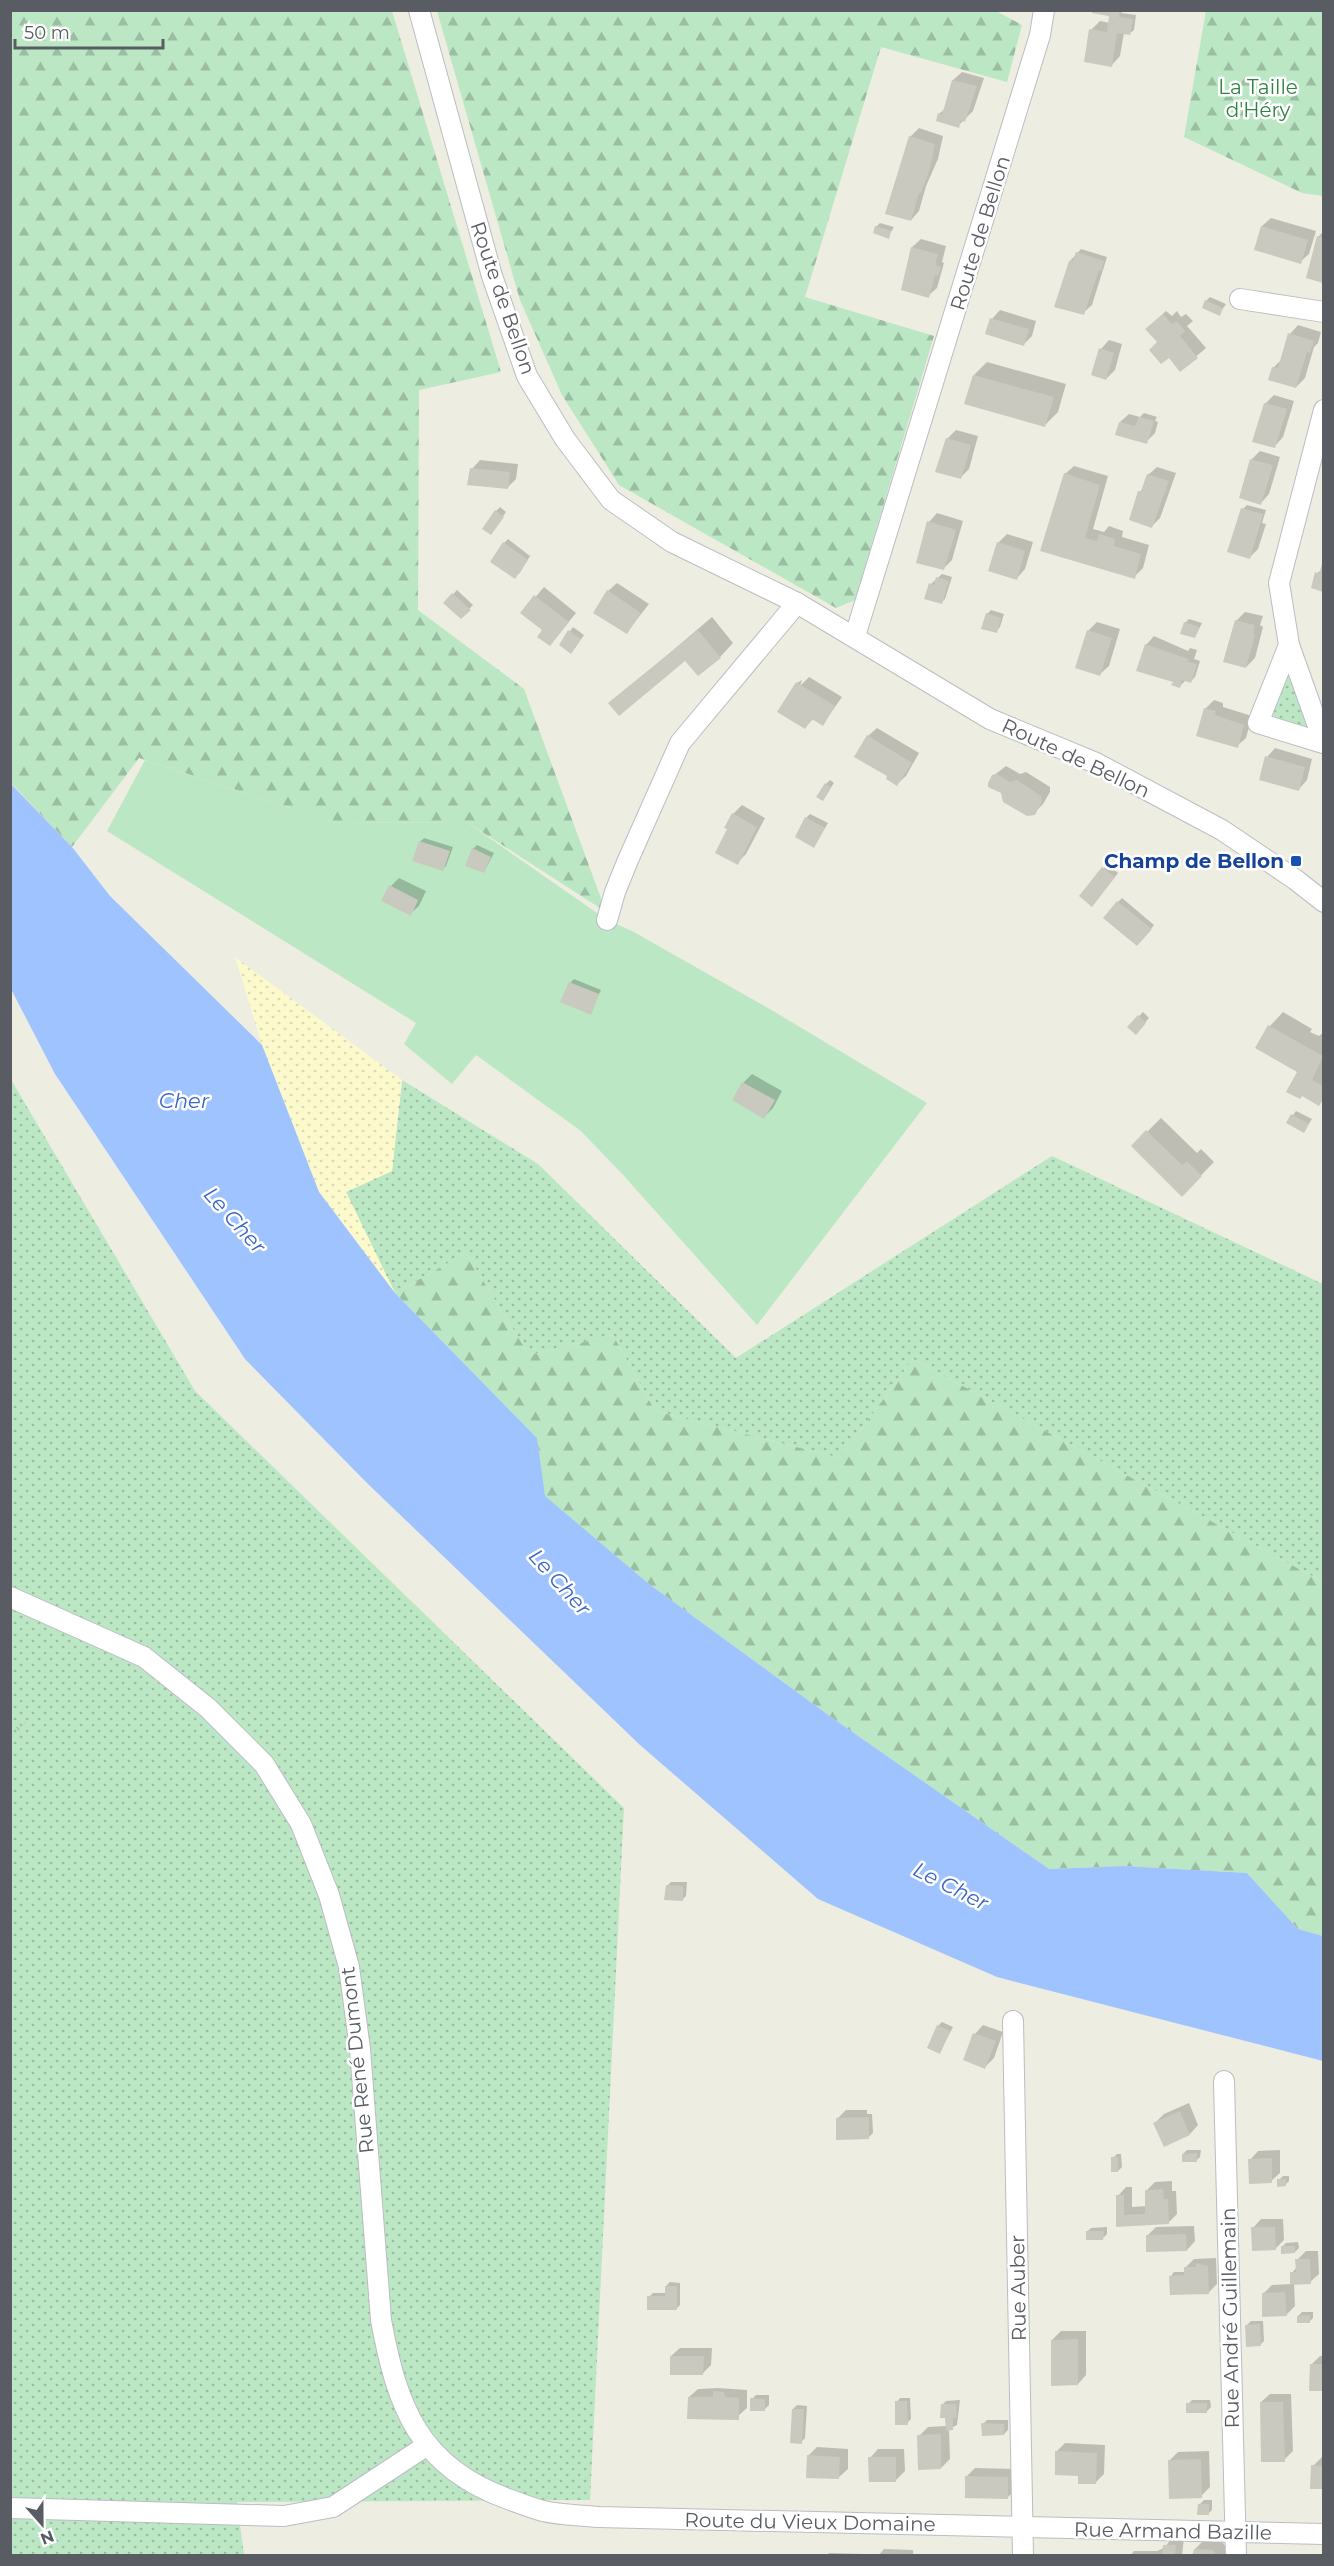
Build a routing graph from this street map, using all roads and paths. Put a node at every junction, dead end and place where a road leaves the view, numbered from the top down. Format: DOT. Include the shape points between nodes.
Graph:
graph roads {
  1 [pos="419,10"];
  2 [pos="1044,10"];
  3 [pos="1240,299"];
  4 [pos="1323,312"];
  5 [pos="1323,410"];
  6 [pos="797,603"];
  7 [pos="855,636"];
  8 [pos="1290,645"];
  9 [pos="1323,902"];
  10 [pos="607,920"];
  11 [pos="10,1598"];
  12 [pos="1013,2021"];
  13 [pos="1224,2081"];
  14 [pos="426,2446"];
  15 [pos="10,2508"];
  16 [pos="597,2517"];
  17 [pos="1022,2528"];
  18 [pos="1235,2532"];
  19 [pos="1323,2534"];
  20 [pos="1023,2556"];
  21 [pos="1236,2556"];
  1 -- 6 [label="street, Route de Bellon" via="492,276 527,376 565,439 611,500 672,542"];
  2 -- 7 [label="street, Route de Bellon" via="1040,35"];
  3 -- 4 [label="street"];
  5 -- 8 [label="street" via="1278,583"];
  6 -- 7 [label="street, Route de Bellon"];
  6 -- 10 [label="street" via="680,743 628,860"];
  7 -- 9 [label="street, Route de Bellon" via="990,719 1096,763 1222,830"];
  8 -- 8 [label="street" via="1258,723 1323,743 1301,678"];
  11 -- 14 [label="street, Rue René Dumont" via="144,1657 208,1708 264,1764 301,1824 328,1895 349,1967 360,2049 381,2320 389,2364 403,2405"];
  12 -- 17 [label="street, Rue Auber"];
  13 -- 18 [label="street, Rue André Guillemain"];
  14 -- 15 [label="street" via="333,2506 284,2516"];
  14 -- 16 [label="street, Rue René Dumont" via="484,2490 542,2511"];
  16 -- 17 [label="street, Route du Vieux Domaine"];
  17 -- 18 [label="street, Rue Armand Bazille"];
  17 -- 20 [label="street, Rue Auber"];
  18 -- 19 [label="street, Rue Armand Bazille"];
  18 -- 21 [label="street, Rue André Guillemain"];
}
